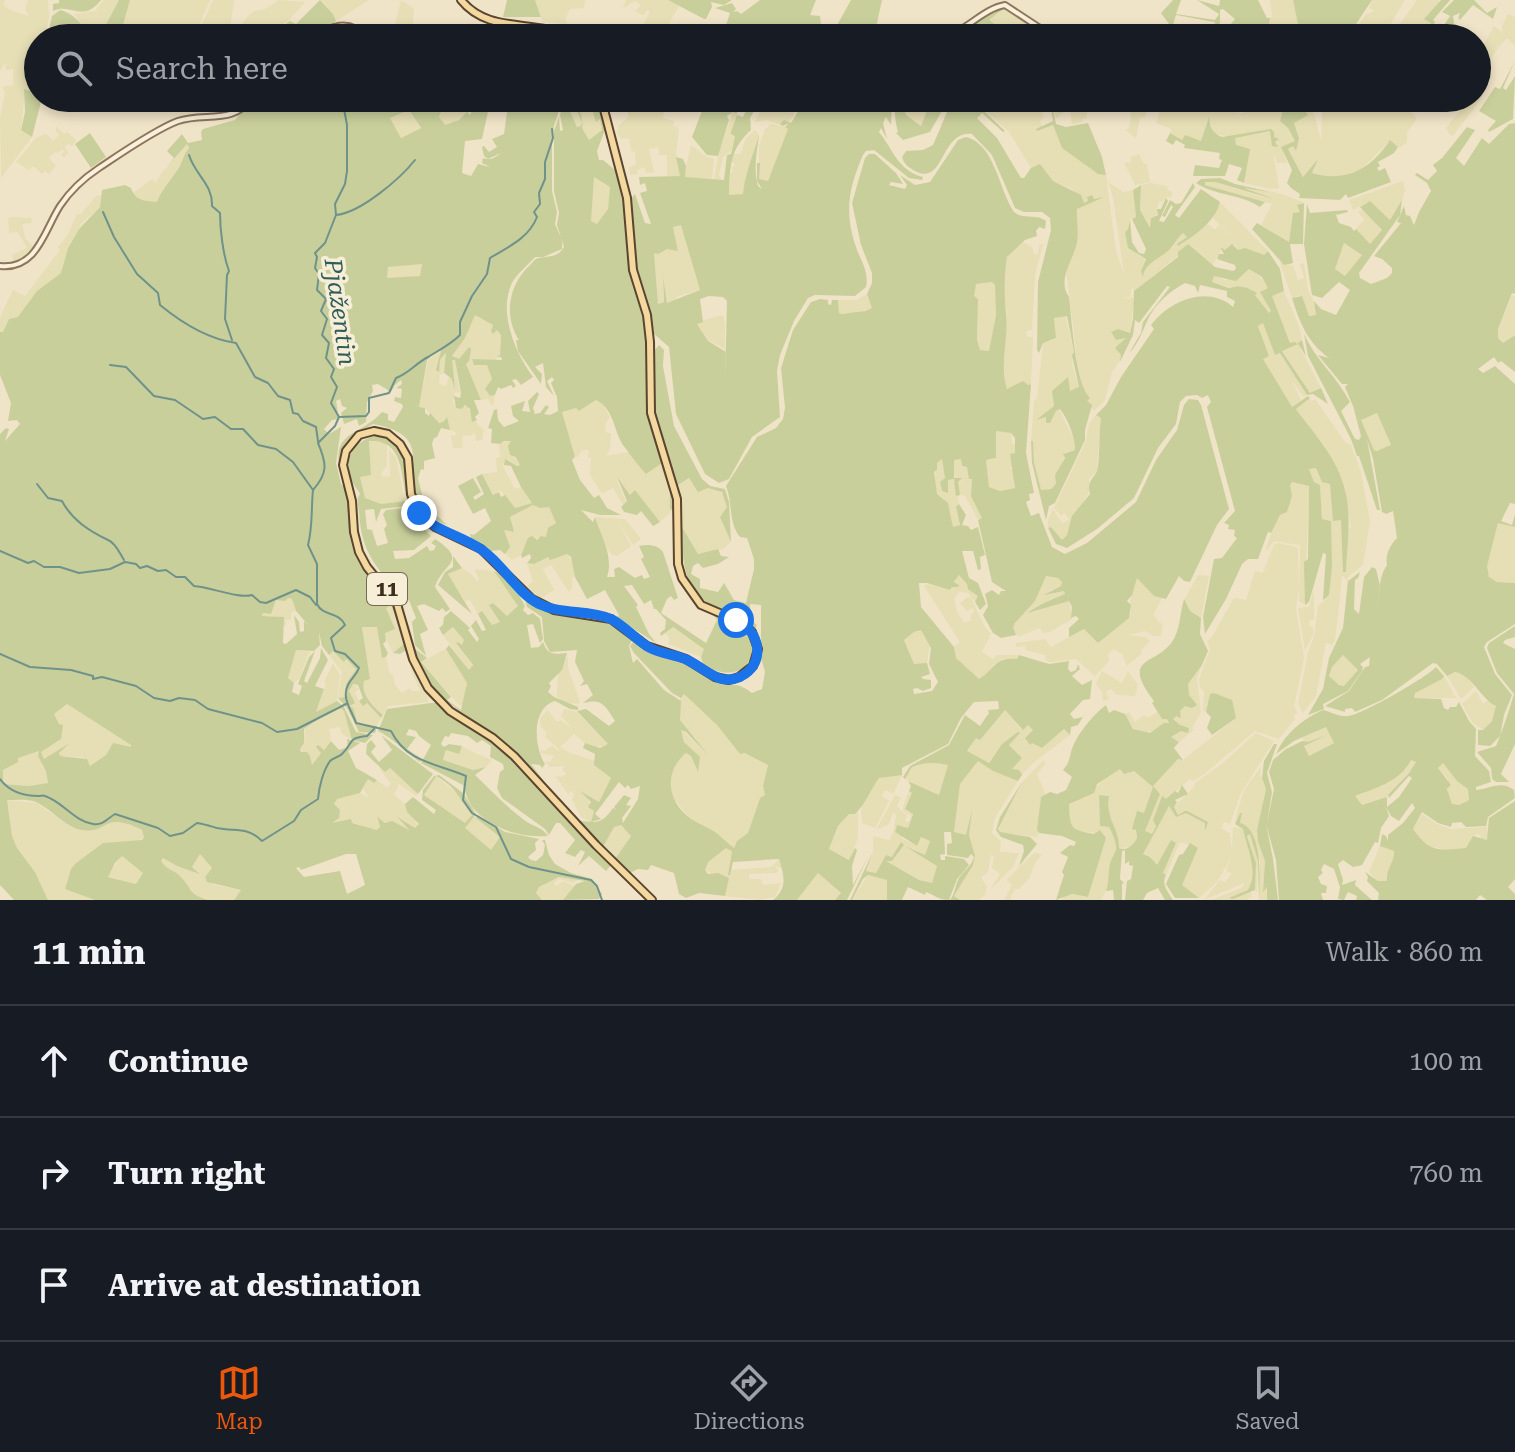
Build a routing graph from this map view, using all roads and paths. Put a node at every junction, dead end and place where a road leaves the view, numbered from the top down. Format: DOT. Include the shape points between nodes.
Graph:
graph roads {
  1 [pos="461,0"];
  2 [pos="511,24"];
  3 [pos="970,24"];
  4 [pos="1034,24"];
  5 [pos="238,112"];
  6 [pos="605,112"];
  7 [pos="0,266"];
  8 [pos="652,900"];
  1 -- 2 [label="main road" via="479,16"];
  3 -- 4 [label="street" via="1005,5"];
  5 -- 7 [label="street" via="175,122 100,167 63,201 32,255 15,266"];
  6 -- 8 [label="main road, 11" via="627,198 633,270 647,315 651,413 677,499 678,564 701,605 752,632 758,649 753,666 736,678 715,677 686,659 647,646 611,619 554,610 532,599 481,549 435,527 419,513 411,494 408,458 388,434 359,435 343,465 359,552 397,604 413,659 428,688 450,711 514,756"];
}
